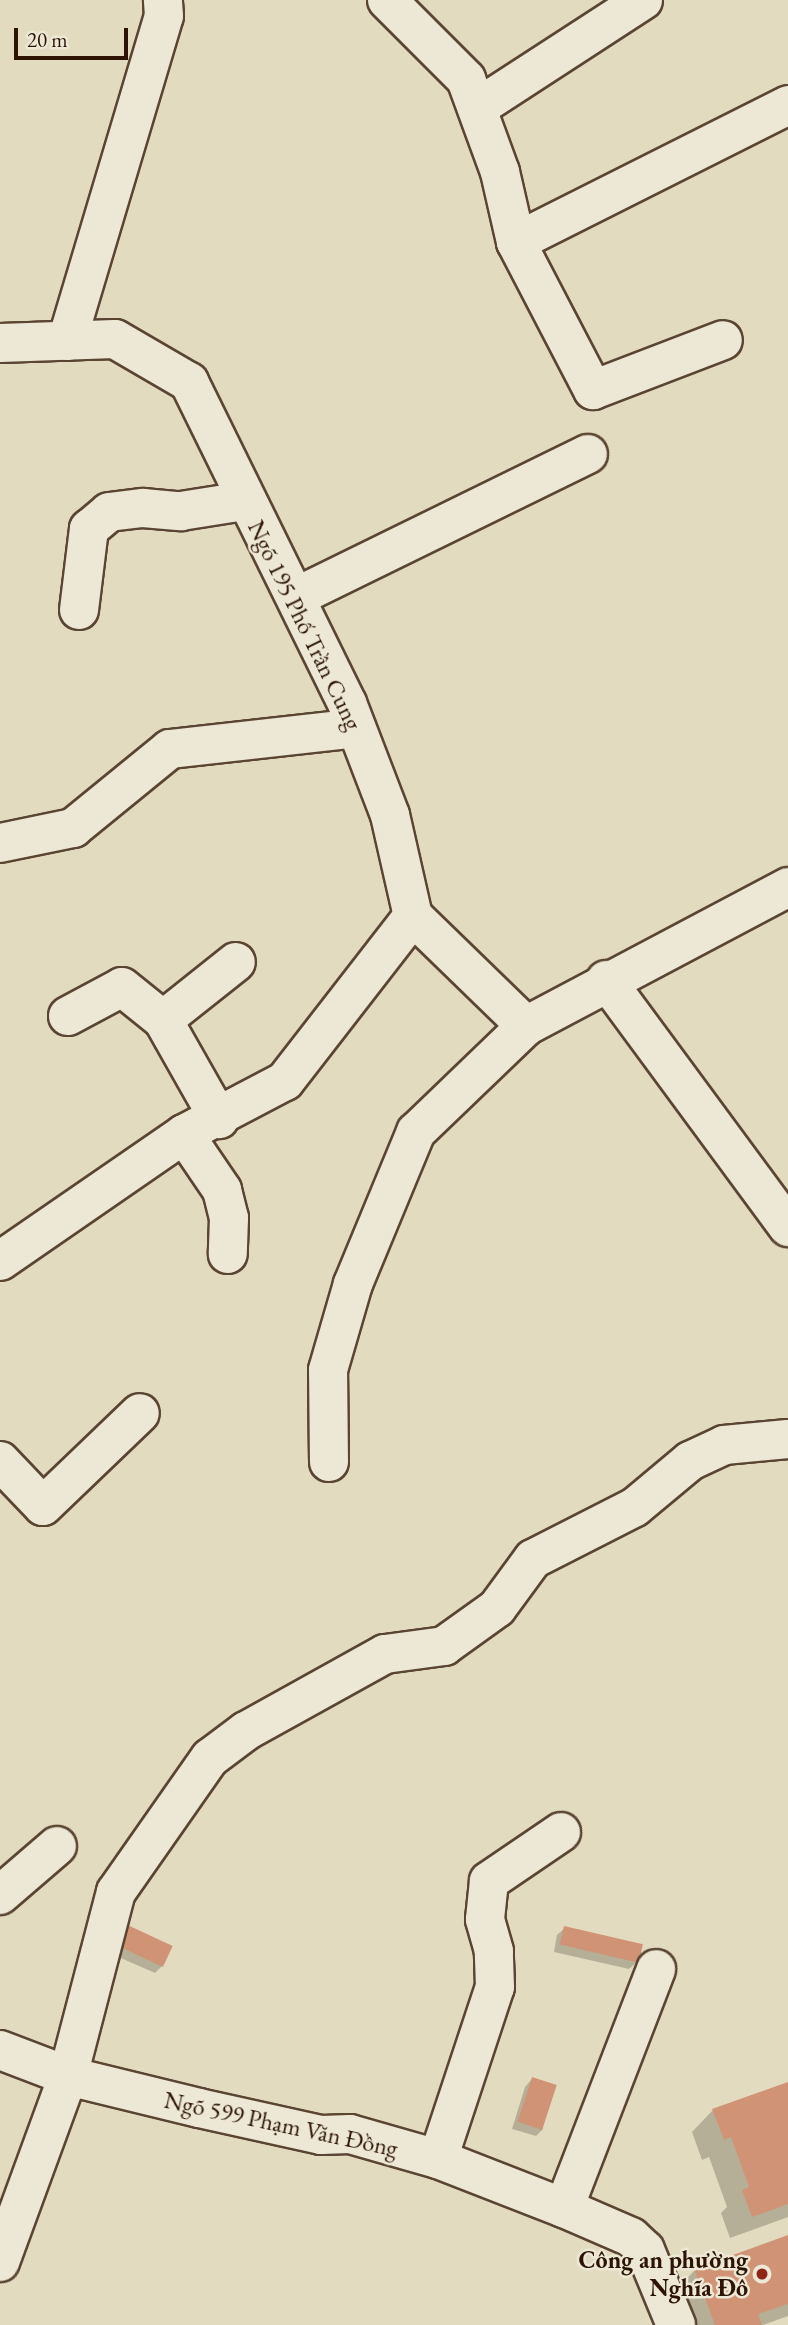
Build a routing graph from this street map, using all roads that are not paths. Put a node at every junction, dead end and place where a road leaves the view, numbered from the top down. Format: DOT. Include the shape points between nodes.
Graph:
graph roads {
  1 [pos="163,0"];
  2 [pos="387,0"];
  3 [pos="643,0"];
  4 [pos="788,105"];
  5 [pos="477,108"];
  6 [pos="516,242"];
  7 [pos="723,340"];
  8 [pos="67,341"];
  9 [pos="0,343"];
  10 [pos="588,454"];
  11 [pos="244,501"];
  12 [pos="296,597"];
  13 [pos="79,610"];
  14 [pos="356,727"];
  15 [pos="0,843"];
  16 [pos="788,887"];
  17 [pos="413,916"];
  18 [pos="236,962"];
  19 [pos="606,980"];
  20 [pos="68,1016"];
  21 [pos="163,1020"];
  22 [pos="526,1026"];
  23 [pos="219,1119"];
  24 [pos="184,1134"];
  25 [pos="788,1227"];
  26 [pos="7,1244"];
  27 [pos="228,1254"];
  28 [pos="140,1413"];
  29 [pos="788,1439"];
  30 [pos="0,1461"];
  31 [pos="328,1462"];
  32 [pos="561,1832"];
  33 [pos="57,1846"];
  34 [pos="0,1895"];
  35 [pos="656,1969"];
  36 [pos="0,2050"];
  37 [pos="68,2076"];
  38 [pos="438,2159"];
  39 [pos="564,2208"];
  40 [pos="0,2262"];
  41 [pos="676,2325"];
  1 -- 8 [label="lane" via="164,16"];
  2 -- 5 [label="lane" via="467,79"];
  3 -- 5 [label="lane"];
  4 -- 6 [label="lane"];
  5 -- 6 [label="lane" via="500,172"];
  6 -- 7 [label="lane" via="593,390"];
  8 -- 9 [label="lane, Ngõ 195 Phố Trần Cung"];
  8 -- 11 [label="lane, Ngõ 195 Phố Trần Cung" via="115,339 189,382"];
  10 -- 12 [label="lane"];
  11 -- 12 [label="lane, Ngõ 195 Phố Trần Cung"];
  11 -- 13 [label="lane" via="181,511 142,508 109,512 89,529"];
  12 -- 14 [label="lane, Ngõ 195 Phố Trần Cung"];
  14 -- 15 [label="lane" via="170,749 73,828"];
  14 -- 17 [label="lane, Ngõ 195 Phố Trần Cung" via="390,815"];
  16 -- 19 [label="lane"];
  17 -- 22 [label="lane"];
  17 -- 23 [label="lane" via="285,1081"];
  18 -- 21 [label="lane"];
  19 -- 22 [label="lane"];
  19 -- 25 [label="lane"];
  20 -- 21 [label="lane" via="122,987"];
  21 -- 23 [label="lane"];
  22 -- 31 [label="lane" via="416,1132 353,1284 328,1370"];
  23 -- 24 [label="lane"];
  24 -- 26 [label="lane"];
  24 -- 27 [label="lane" via="222,1190 229,1218"];
  28 -- 30 [label="lane" via="43,1506"];
  29 -- 37 [label="lane" via="724,1445 690,1461 635,1507 533,1559 497,1608 444,1646 385,1654 246,1731 210,1758 116,1892"];
  32 -- 38 [label="lane" via="489,1881 485,1919 494,1951 495,1987"];
  33 -- 34 [label="lane"];
  35 -- 39 [label="lane"];
  36 -- 37 [label="lane, Ngõ 599 Phạm Văn Đồng"];
  37 -- 38 [label="lane, Ngõ 599 Phạm Văn Đồng" via="321,2135 350,2134"];
  37 -- 40 [label="lane"];
  38 -- 39 [label="lane, Ngõ 599 Phạm Văn Đồng"];
  39 -- 41 [label="lane, Ngõ 599 Phạm Văn Đồng" via="631,2237 645,2250"];
}
